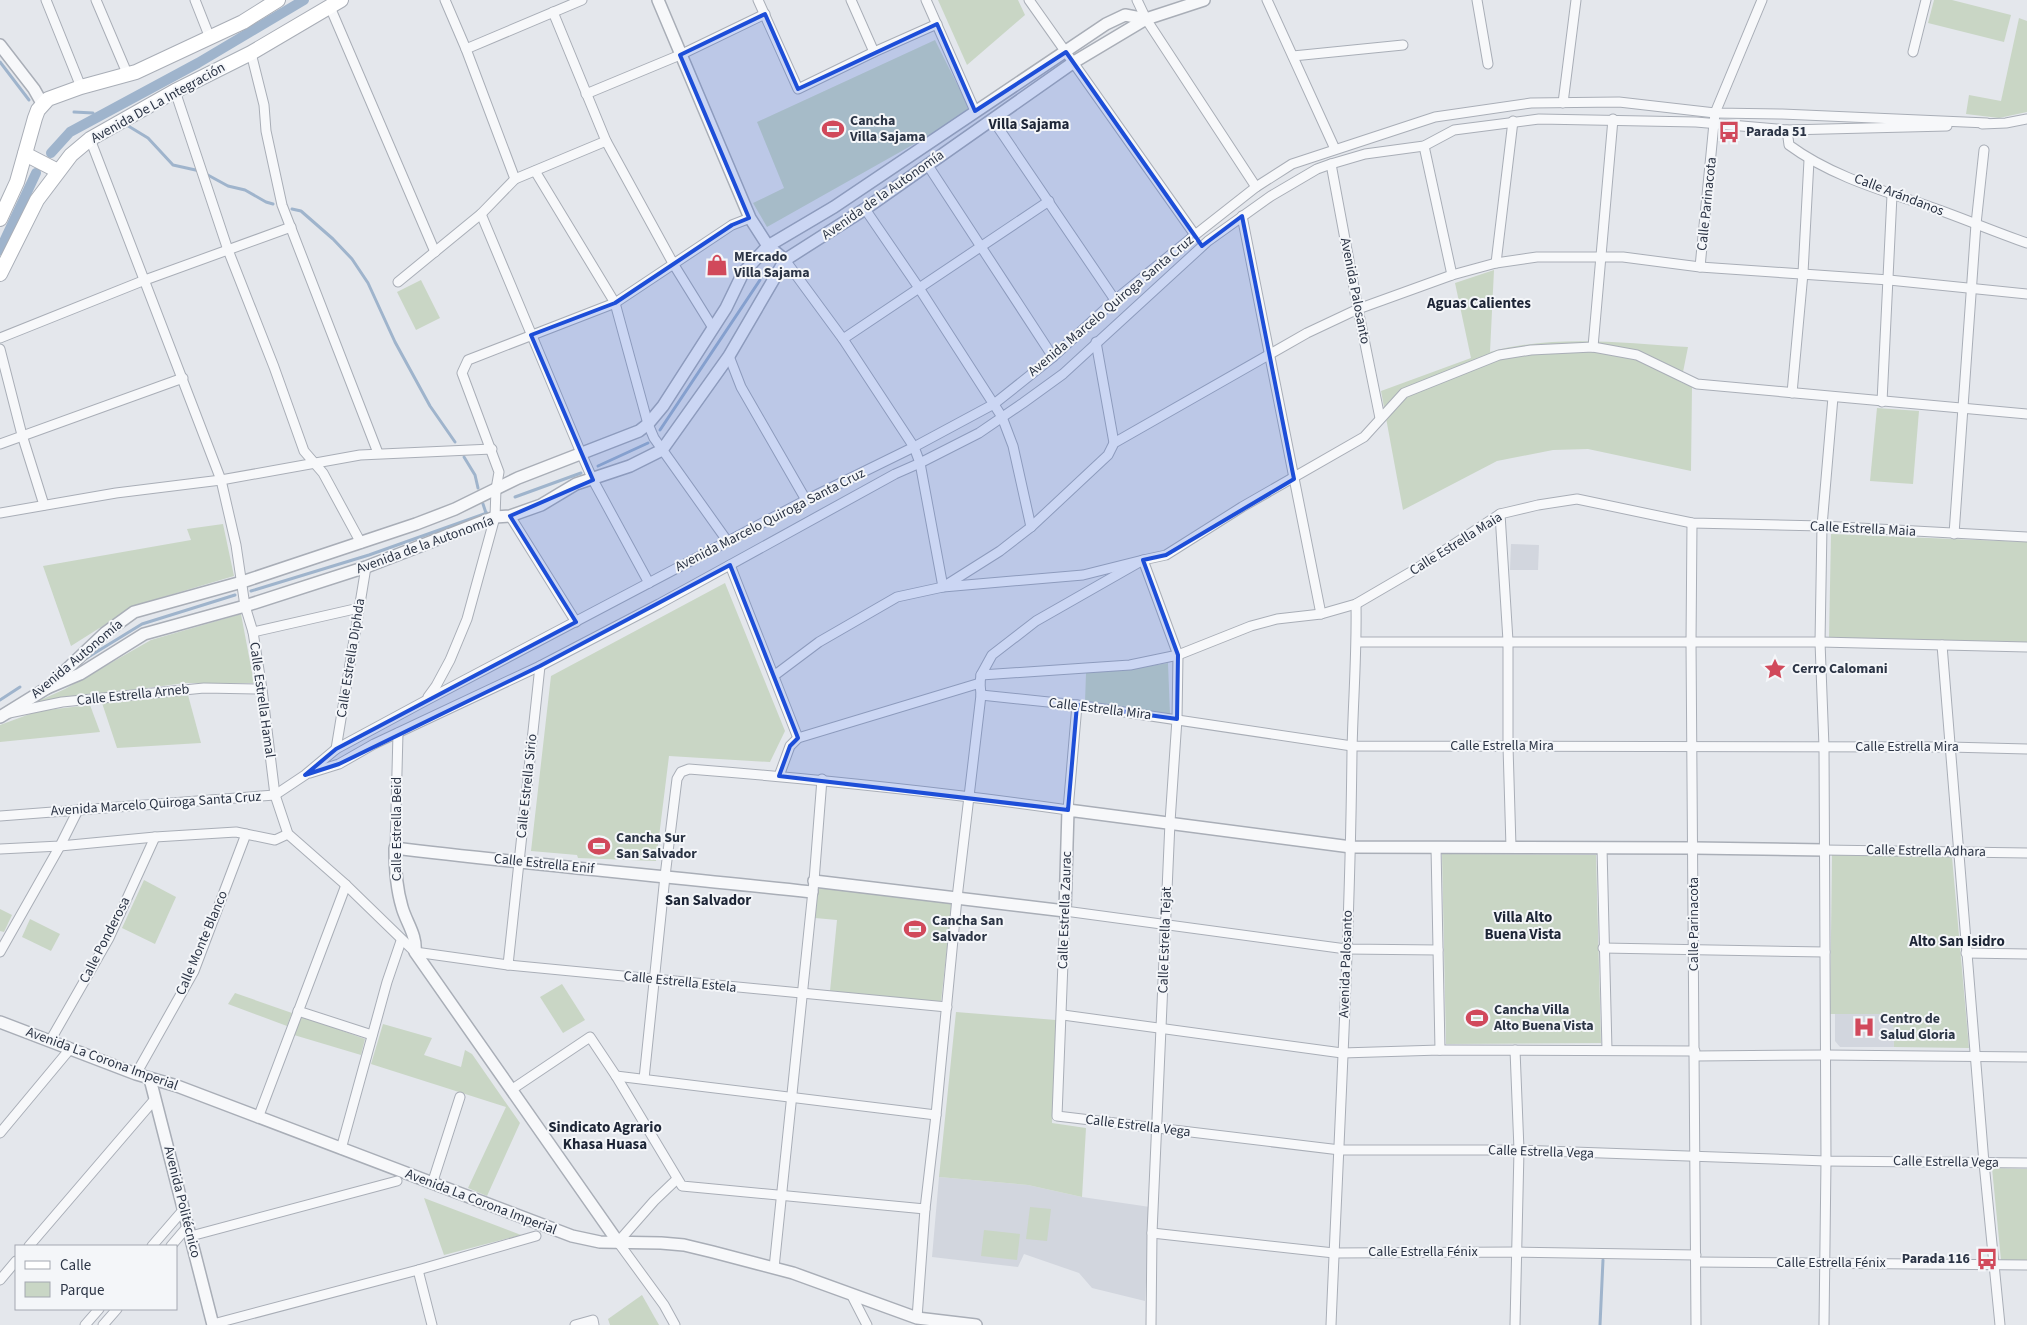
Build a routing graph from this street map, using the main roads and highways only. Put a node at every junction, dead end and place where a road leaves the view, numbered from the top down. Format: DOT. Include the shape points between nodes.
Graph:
graph roads {
  1 [pos="278,0"];
  2 [pos="336,3"];
  3 [pos="25,154"];
  4 [pos="58,171"];
  5 [pos="0,219"];
  6 [pos="0,274"];
  1 -- 3 [label="main road" via="243,22 136,72 48,99 35,118"];
  2 -- 4 [label="main road, Avenida De La Integración" via="90,139"];
  3 -- 4 [label="main road"];
  3 -- 5 [label="main road" via="17,182"];
  4 -- 6 [label="main road, Avenida De La Integración" via="37,200"];
}
